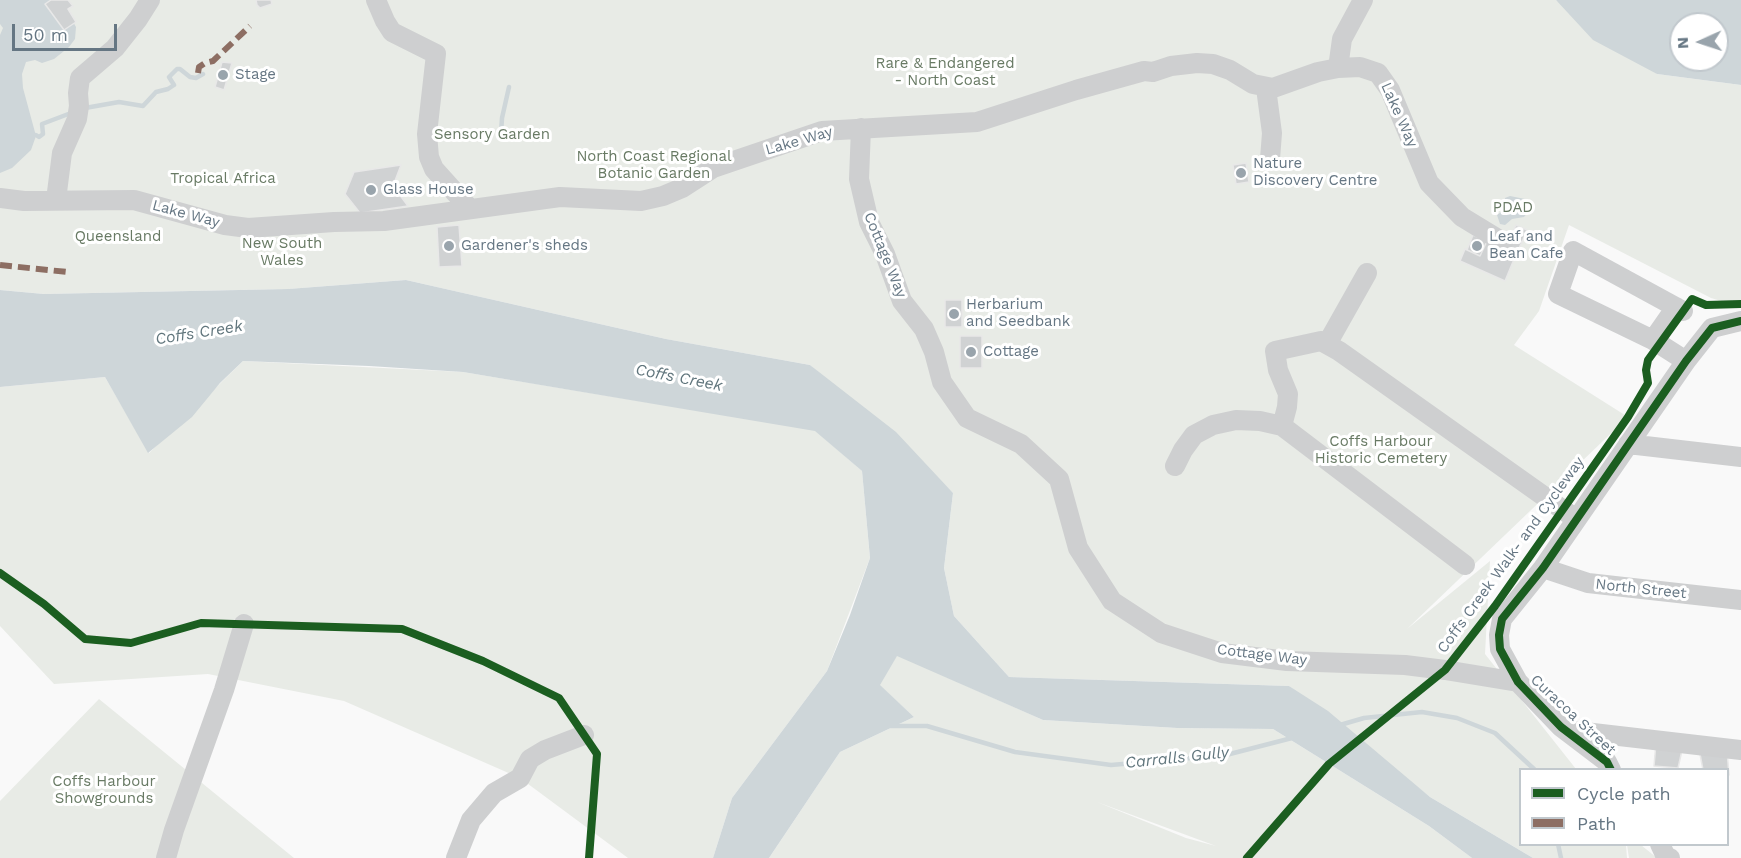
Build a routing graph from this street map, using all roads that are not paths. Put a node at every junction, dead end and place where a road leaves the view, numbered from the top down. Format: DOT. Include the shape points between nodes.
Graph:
graph roads {
  1 [pos="150,0"];
  2 [pos="376,0"];
  3 [pos="1363,0"];
  4 [pos="1338,68"];
  5 [pos="1266,88"];
  6 [pos="861,128"];
  7 [pos="1270,159"];
  8 [pos="0,198"];
  9 [pos="56,200"];
  10 [pos="470,209"];
  11 [pos="1503,242"];
  12 [pos="1367,273"];
  13 [pos="1741,320"];
  14 [pos="1653,340"];
  15 [pos="1327,344"];
  16 [pos="1686,361"];
  17 [pos="1282,426"];
  18 [pos="1628,444"];
  19 [pos="1741,457"];
  20 [pos="1175,466"];
  21 [pos="1576,519"];
  22 [pos="1465,565"];
  23 [pos="1543,568"];
  24 [pos="1741,600"];
  25 [pos="244,624"];
  26 [pos="1518,682"];
  27 [pos="1567,730"];
  28 [pos="584,735"];
  29 [pos="1741,750"];
  30 [pos="1610,768"];
  31 [pos="1661,846"];
  32 [pos="166,858"];
  33 [pos="456,858"];
  34 [pos="1670,858"];
  1 -- 9 [label="street" via="114,48 80,78 79,106 62,153"];
  2 -- 10 [label="street" via="387,24 398,36 436,54 427,137 429,158"];
  3 -- 4 [label="street" via="1342,39"];
  4 -- 5 [label="street, Lake Way"];
  4 -- 11 [label="street, Lake Way" via="1360,66 1378,73 1390,90 1429,183 1462,217"];
  5 -- 6 [label="street, Lake Way" via="1213,64 1179,65 1076,90 977,122"];
  5 -- 7 [label="street" via="1272,133"];
  6 -- 10 [label="street, Lake Way" via="805,136 713,168 682,188 641,201 560,197"];
  6 -- 26 [label="street, Cottage Way" via="859,179 869,222 902,301 924,329 942,382 967,418 1021,444 1059,479 1078,548 1112,601 1161,633 1222,653 1287,661 1405,665"];
  8 -- 9 [label="street, Lake Way"];
  9 -- 10 [label="street, Lake Way" via="134,200 248,228 384,221"];
  12 -- 15 [label="street"];
  13 -- 16 [label="street" via="1712,328"];
  14 -- 14 [label="street" via="1558,294 1573,251 1679,309"];
  14 -- 16 [label="street"];
  15 -- 17 [label="street" via="1322,341 1275,351 1288,394"];
  15 -- 21 [label="street"];
  16 -- 18 [label="street"];
  17 -- 20 [label="street" via="1236,420 1213,425 1194,435"];
  17 -- 22 [label="street"];
  18 -- 19 [label="street"];
  18 -- 21 [label="street"];
  21 -- 23 [label="street"];
  23 -- 24 [label="street, North Street" via="1588,583"];
  23 -- 26 [label="street, Curacoa Street" via="1502,620 1500,649"];
  25 -- 32 [label="street"];
  26 -- 27 [label="street, Curacoa Street"];
  27 -- 29 [label="street"];
  27 -- 30 [label="street, Curacoa Street"];
  28 -- 33 [label="street" via="530,759 520,778 494,793 471,820"];
  31 -- 34 [label="street"];
}
